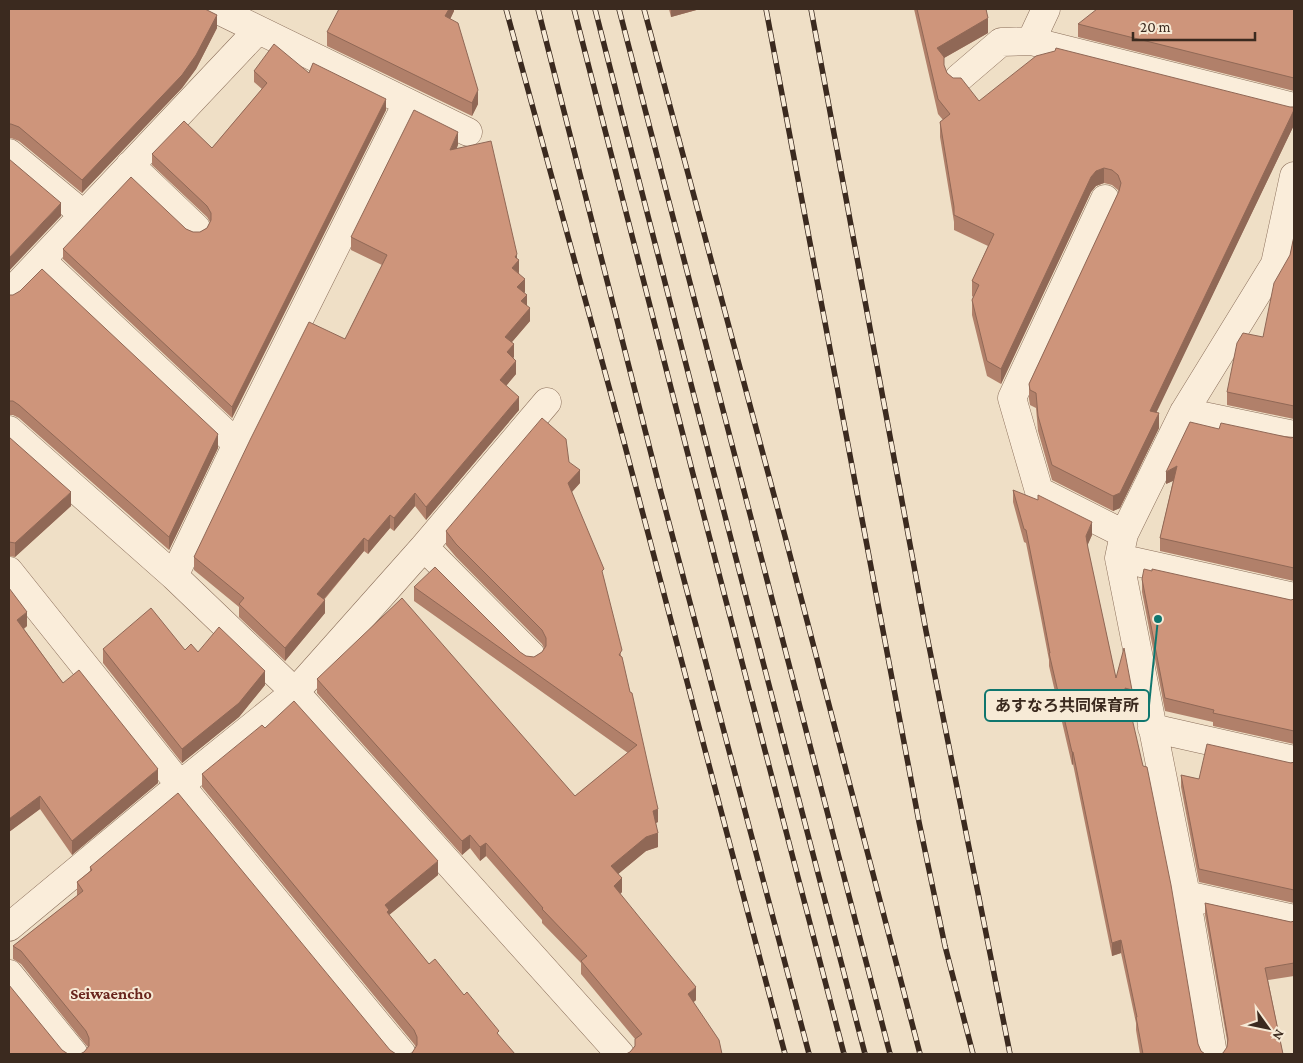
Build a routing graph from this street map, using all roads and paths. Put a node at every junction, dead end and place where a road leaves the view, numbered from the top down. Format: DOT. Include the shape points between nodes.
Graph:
graph roads {
  1 [pos="216,9"];
  2 [pos="1046,9"];
  3 [pos="258,30"];
  4 [pos="1031,41"];
  5 [pos="959,78"];
  6 [pos="408,103"];
  7 [pos="1294,108"];
  8 [pos="468,132"];
  9 [pos="9,153"];
  10 [pos="130,165"];
  11 [pos="1294,176"];
  12 [pos="1105,199"];
  13 [pos="84,215"];
  14 [pos="196,228"];
  15 [pos="41,260"];
  16 [pos="1285,266"];
  17 [pos="9,294"];
  18 [pos="547,402"];
  19 [pos="1184,412"];
  20 [pos="9,430"];
  21 [pos="1294,435"];
  22 [pos="237,444"];
  23 [pos="1122,546"];
  24 [pos="424,548"];
  25 [pos="9,571"];
  26 [pos="174,576"];
  27 [pos="1294,597"];
  28 [pos="531,654"];
  29 [pos="295,692"];
  30 [pos="1152,728"];
  31 [pos="1294,760"];
  32 [pos="180,785"];
  33 [pos="1186,895"];
  34 [pos="1294,919"];
  35 [pos="9,927"];
  36 [pos="9,974"];
  37 [pos="611,1051"];
  38 [pos="74,1054"];
  39 [pos="402,1054"];
  40 [pos="1213,1054"];
  1 -- 3 [label="street"];
  2 -- 4 [label="street"];
  3 -- 6 [label="street"];
  3 -- 10 [label="street"];
  4 -- 5 [label="street" via="1001,42"];
  4 -- 7 [label="street"];
  6 -- 8 [label="street"];
  6 -- 22 [label="street"];
  9 -- 13 [label="street"];
  10 -- 13 [label="street"];
  10 -- 14 [label="street"];
  11 -- 16 [label="street"];
  12 -- 23 [label="street" via="1012,398 1039,491"];
  13 -- 15 [label="street"];
  15 -- 17 [label="street"];
  15 -- 22 [label="street"];
  16 -- 19 [label="street"];
  18 -- 24 [label="street"];
  19 -- 21 [label="street"];
  19 -- 23 [label="street"];
  20 -- 26 [label="street"];
  22 -- 26 [label="street"];
  23 -- 27 [label="street"];
  23 -- 30 [label="street"];
  24 -- 28 [label="street"];
  24 -- 29 [label="street"];
  25 -- 32 [label="street"];
  26 -- 29 [label="street"];
  29 -- 32 [label="street"];
  29 -- 37 [label="street"];
  30 -- 31 [label="street"];
  30 -- 33 [label="street"];
  32 -- 35 [label="street"];
  32 -- 39 [label="street"];
  33 -- 34 [label="street"];
  33 -- 40 [label="street"];
  36 -- 38 [label="street"];
}
